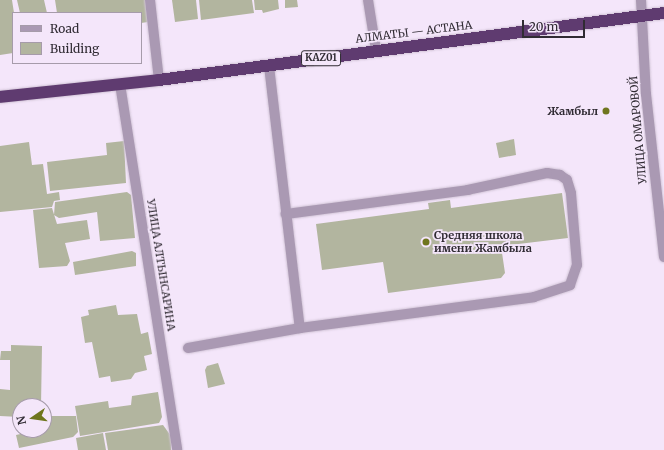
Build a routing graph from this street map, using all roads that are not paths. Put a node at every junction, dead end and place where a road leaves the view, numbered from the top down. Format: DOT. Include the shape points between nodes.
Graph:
graph roads {
  1 [pos="150,0"];
  2 [pos="368,0"];
  3 [pos="641,0"];
  4 [pos="664,13"];
  5 [pos="642,16"];
  6 [pos="376,50"];
  7 [pos="269,66"];
  8 [pos="159,80"];
  9 [pos="120,84"];
  10 [pos="0,97"];
  11 [pos="286,214"];
  12 [pos="664,257"];
  13 [pos="300,328"];
  14 [pos="188,348"];
  15 [pos="177,450"];
  1 -- 8 [label="street"];
  2 -- 6 [label="street"];
  3 -- 5 [label="street, УЛИЦА ОМАРОВОЙ"];
  4 -- 5 [label="highway, АЛМАТЫ — АСТАНА / KАZ01"];
  5 -- 6 [label="highway, АЛМАТЫ — АСТАНА / KАZ01"];
  5 -- 12 [label="street, УЛИЦА ОМАРОВОЙ" via="646,94"];
  6 -- 7 [label="highway, АЛМАТЫ — АСТАНА / KАZ01"];
  7 -- 8 [label="highway, АЛМАТЫ — АСТАНА / KАZ01"];
  7 -- 11 [label="street"];
  8 -- 9 [label="highway, АЛМАТЫ — АСТАНА / KАZ01"];
  9 -- 10 [label="highway, АЛМАТЫ — АСТАНА / KАZ01"];
  9 -- 15 [label="street, УЛИЦА АЛТЫНСАРИНА"];
  11 -- 13 [label="street"];
  11 -- 13 [label="street" via="468,190 482,184 547,173 560,175 567,180 571,193 577,265 574,279 560,291"];
  13 -- 14 [label="street"];
}
